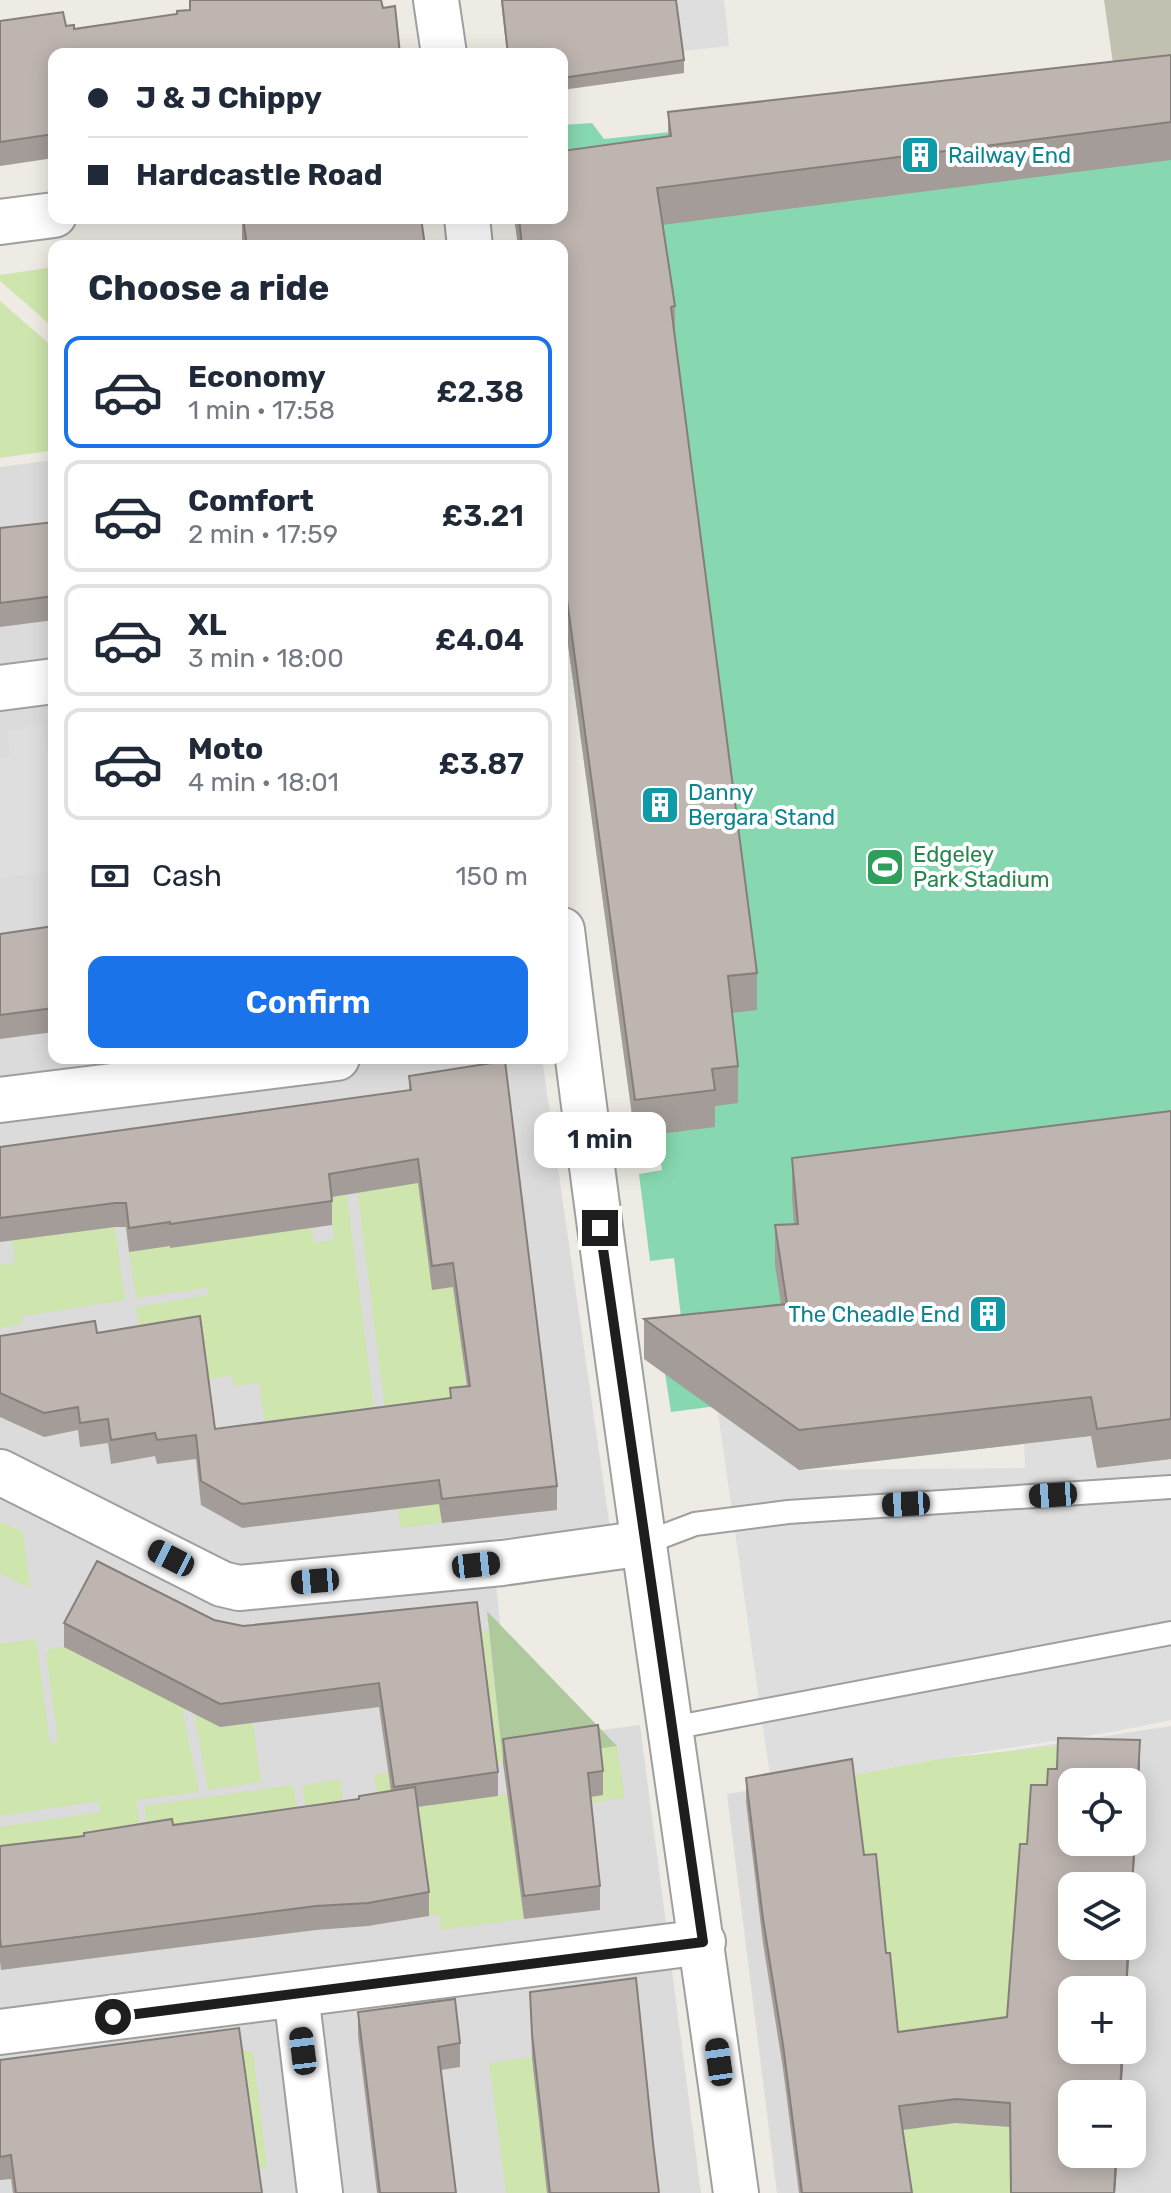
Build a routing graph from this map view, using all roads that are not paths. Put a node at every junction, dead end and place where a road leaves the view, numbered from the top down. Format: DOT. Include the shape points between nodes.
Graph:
graph roads {
  1 [pos="436,0"];
  2 [pos="443,48"];
  3 [pos="48,216"];
  4 [pos="0,222"];
  5 [pos="48,682"];
  6 [pos="0,688"];
  7 [pos="568,1024"];
  8 [pos="284,1064"];
  9 [pos="0,1100"];
  10 [pos="0,1472"];
  11 [pos="1171,1487"];
  12 [pos="645,1543"];
  13 [pos="1171,1633"];
  14 [pos="672,1728"];
  15 [pos="703,1942"];
  16 [pos="296,1994"];
  17 [pos="0,2032"];
  18 [pos="320,2193"];
  19 [pos="736,2193"];
  1 -- 2 [label="street"];
  3 -- 4 [label="street"];
  5 -- 6 [label="street"];
  7 -- 12 [label="street"];
  8 -- 9 [label="street"];
  10 -- 12 [label="street" via="239,1588 502,1563"];
  11 -- 12 [label="lane" via="788,1512 695,1524"];
  12 -- 14 [label="street"];
  13 -- 14 [label="lane"];
  14 -- 15 [label="street"];
  15 -- 16 [label="street"];
  15 -- 19 [label="street"];
  16 -- 17 [label="street"];
  16 -- 18 [label="street"];
}
